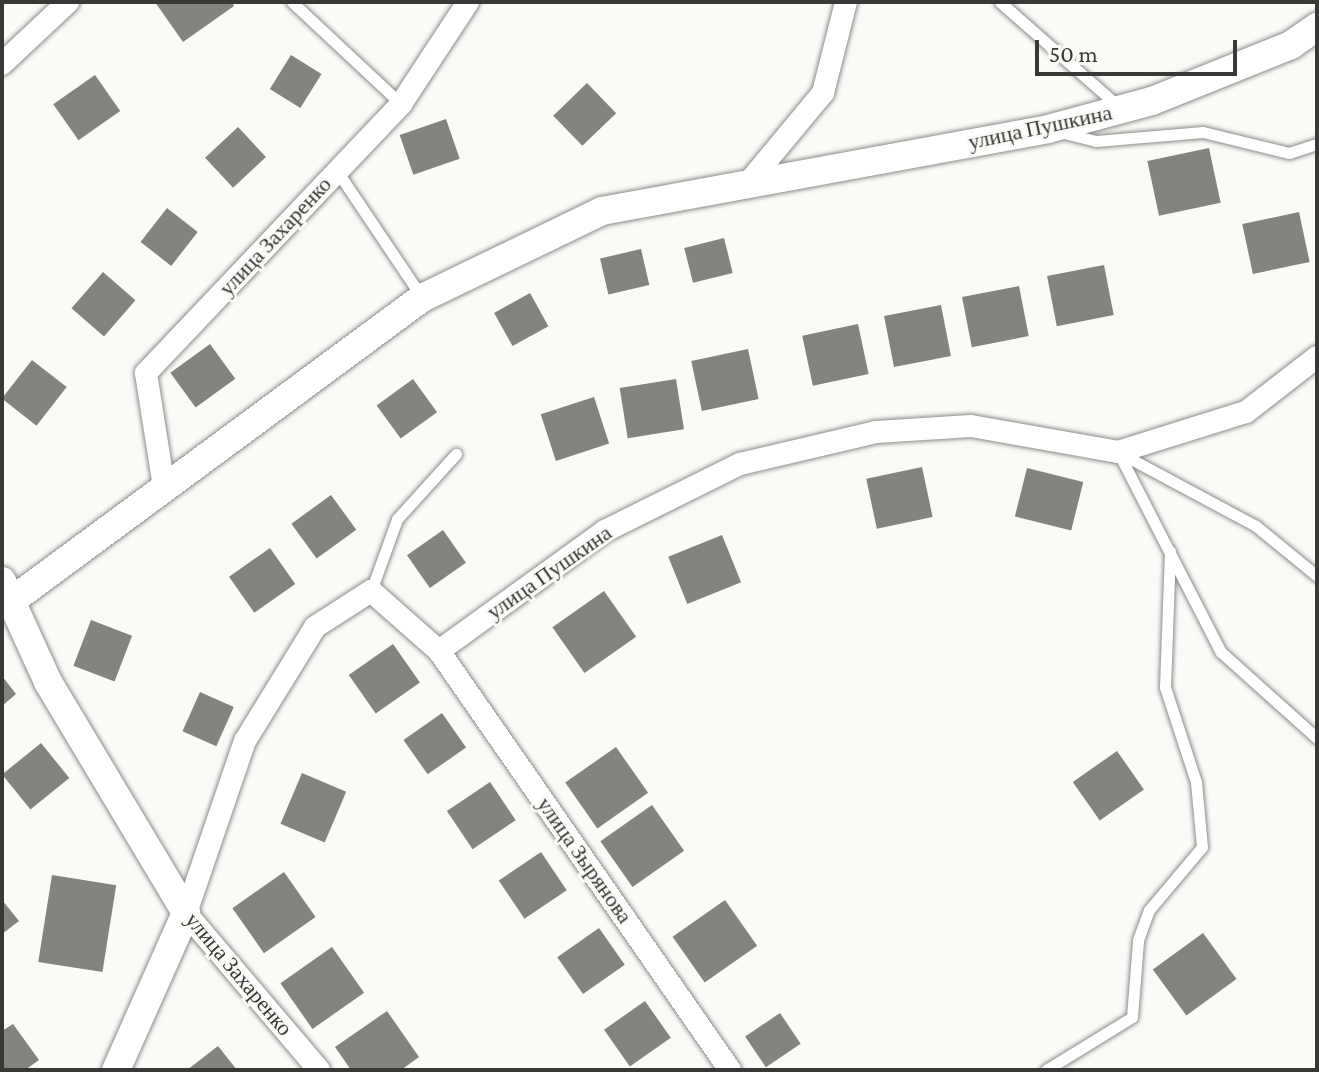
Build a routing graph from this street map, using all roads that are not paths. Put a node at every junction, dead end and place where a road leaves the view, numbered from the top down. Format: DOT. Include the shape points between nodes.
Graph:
graph roads {
  1 [pos="68,2"];
  2 [pos="292,2"];
  3 [pos="468,2"];
  4 [pos="846,2"];
  5 [pos="1000,2"];
  6 [pos="307,7"];
  7 [pos="1317,27"];
  8 [pos="2,64"];
  9 [pos="401,104"];
  10 [pos="1122,109"];
  11 [pos="1048,129"];
  12 [pos="1317,144"];
  13 [pos="336,171"];
  14 [pos="749,182"];
  15 [pos="422,298"];
  16 [pos="1317,357"];
  17 [pos="1118,452"];
  18 [pos="456,454"];
  19 [pos="164,487"];
  20 [pos="1170,551"];
  21 [pos="1317,576"];
  22 [pos="8,590"];
  23 [pos="371,591"];
  24 [pos="439,651"];
  25 [pos="1317,738"];
  26 [pos="186,913"];
  27 [pos="116,1070"];
  28 [pos="319,1070"];
  29 [pos="730,1070"];
  30 [pos="1046,1070"];
  1 -- 8 [label="street"];
  2 -- 6 [label="lane"];
  3 -- 9 [label="street, улица Захаренко"];
  4 -- 14 [label="street" via="823,93"];
  5 -- 10 [label="lane"];
  6 -- 9 [label="lane"];
  7 -- 10 [label="street, улица Пушкина" via="1291,45"];
  9 -- 13 [label="street, улица Захаренко"];
  10 -- 11 [label="street, улица Пушкина"];
  11 -- 12 [label="lane" via="1096,141 1203,132 1289,153"];
  11 -- 14 [label="street, улица Пушкина"];
  13 -- 15 [label="lane"];
  13 -- 19 [label="street, улица Захаренко" via="146,373"];
  14 -- 15 [label="street, улица Пушкина" via="602,211"];
  15 -- 19 [label="street, улица Пушкина"];
  16 -- 17 [label="street, улица Пушкина" via="1246,412"];
  17 -- 20 [label="lane"];
  17 -- 21 [label="lane" via="1256,526"];
  17 -- 24 [label="street, улица Пушкина" via="971,426 876,432 740,464 605,531"];
  18 -- 23 [label="lane" via="397,519"];
  19 -- 22 [label="street, улица Пушкина"];
  20 -- 25 [label="lane" via="1221,652"];
  20 -- 30 [label="lane" via="1165,687 1196,782 1202,847 1149,910 1138,940 1132,1017"];
  22 -- 26 [label="street, улица Захаренко" via="48,682"];
  23 -- 24 [label="street"];
  23 -- 26 [label="street" via="315,627 245,741"];
  24 -- 29 [label="street, улица Зырянова"];
  26 -- 27 [label="street"];
  26 -- 28 [label="street, улица Захаренко"];
}
